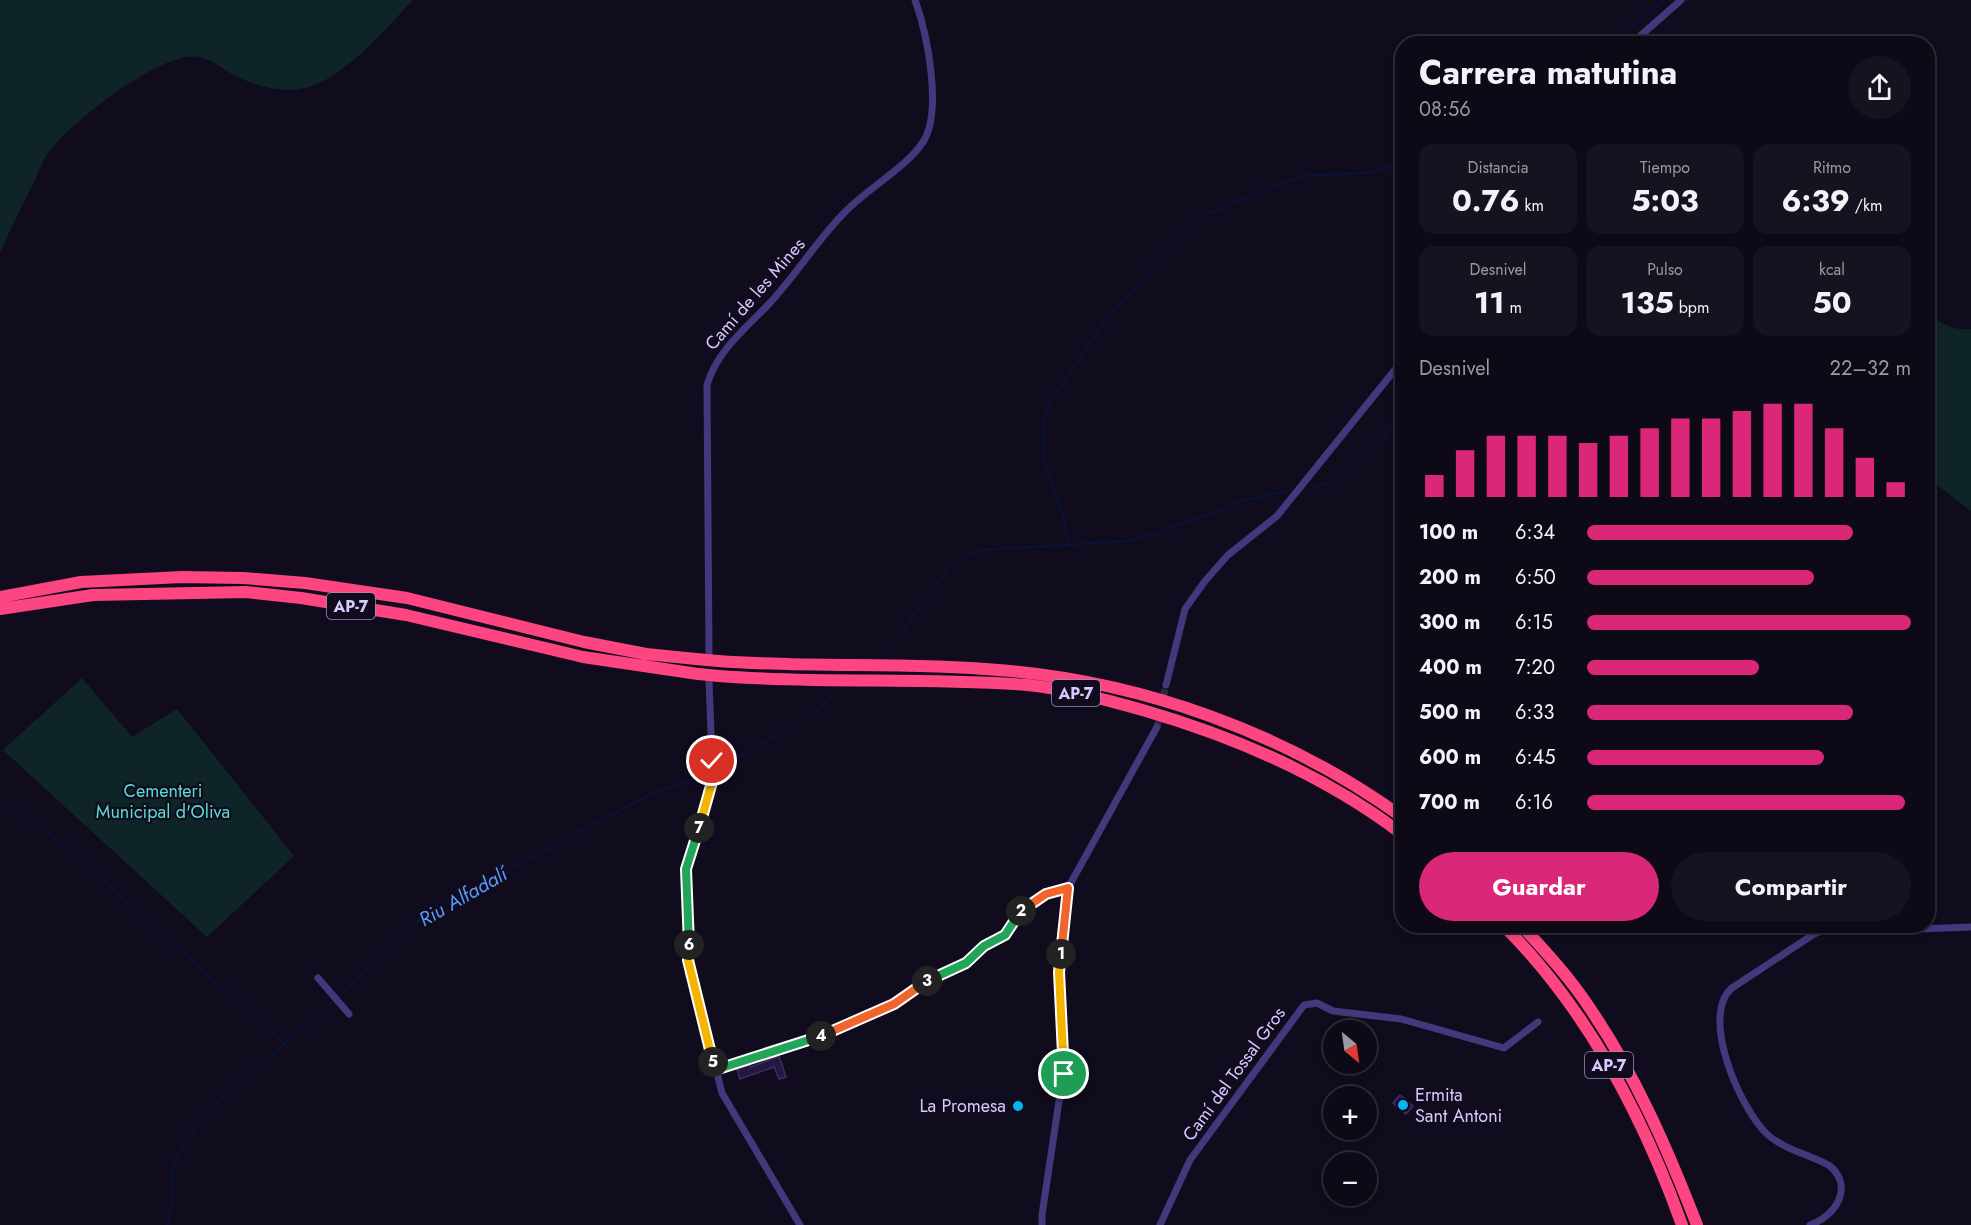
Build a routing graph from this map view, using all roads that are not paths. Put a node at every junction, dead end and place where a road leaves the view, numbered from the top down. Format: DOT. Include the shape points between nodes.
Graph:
graph roads {
  1 [pos="915,0"];
  2 [pos="1681,0"];
  3 [pos="1640,36"];
  4 [pos="1395,370"];
  5 [pos="0,597"];
  6 [pos="0,609"];
  7 [pos="713,658"];
  8 [pos="714,679"];
  9 [pos="1166,685"];
  10 [pos="1157,727"];
  11 [pos="1395,813"];
  12 [pos="1395,830"];
  13 [pos="1068,888"];
  14 [pos="1971,927"];
  15 [pos="1935,928"];
  16 [pos="1510,933"];
  17 [pos="1528,933"];
  18 [pos="1819,933"];
  19 [pos="318,978"];
  20 [pos="347,1011"];
  21 [pos="1538,1022"];
  22 [pos="715,1070"];
  23 [pos="1042,1224"];
  24 [pos="800,1225"];
  25 [pos="1160,1225"];
  26 [pos="1682,1225"];
  27 [pos="1697,1225"];
  28 [pos="1810,1225"];
  1 -- 7 [label="street, Camí de les Mines" via="931,73 931,118 924,141 913,155 844,213 774,298 727,346 711,370 707,385"];
  2 -- 3 [label="street"];
  4 -- 9 [label="street" via="1277,516 1228,555 1192,598 1185,609"];
  5 -- 7 [label="highway, AP-7, bridge" via="81,582 171,577 305,583 407,598 646,654"];
  6 -- 8 [label="highway, AP-7, bridge" via="93,595 246,592 406,615 584,657"];
  7 -- 11 [label="highway, AP-7" via="776,666 998,670 1111,687 1256,735 1332,772"];
  8 -- 12 [label="highway, AP-7" via="986,683 1086,695 1202,728 1252,748 1307,773"];
  8 -- 22 [label="street" via="712,782 685,880 688,960"];
  10 -- 13 [label="street"];
  13 -- 22 [label="street" via="1035,899 1022,909 1005,935 984,946 966,963 931,979 894,1004 822,1035"];
  13 -- 23 [label="street" via="1059,972 1064,1074"];
  14 -- 15 [label="street"];
  16 -- 26 [label="highway, AP-7" via="1542,968 1605,1057"];
  17 -- 27 [label="highway, AP-7" via="1568,978 1619,1055"];
  18 -- 28 [label="street" via="1732,988 1723,999 1719,1015 1729,1069 1762,1128 1776,1141 1830,1166 1843,1184 1835,1205"];
  19 -- 20 [label="street"];
  21 -- 25 [label="street, Camí del Tossal Gros" via="1504,1048 1401,1019 1333,1011 1317,1003 1304,1005 1190,1160"];
  22 -- 24 [label="street" via="727,1102"];
}
